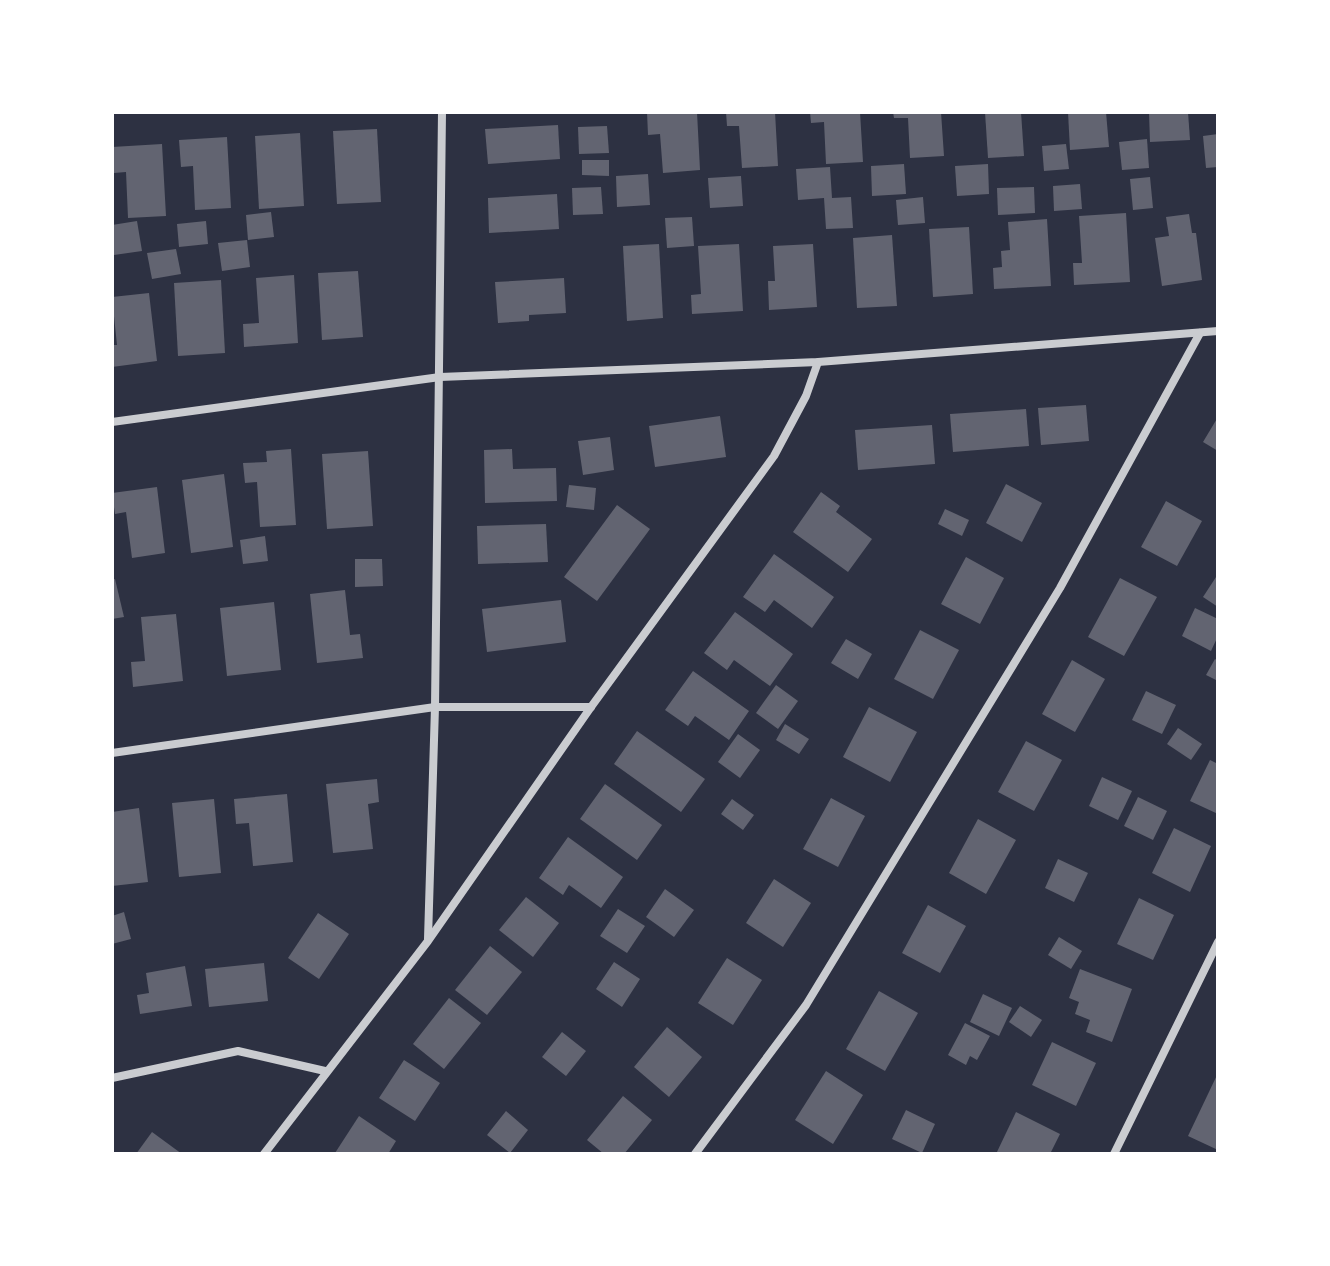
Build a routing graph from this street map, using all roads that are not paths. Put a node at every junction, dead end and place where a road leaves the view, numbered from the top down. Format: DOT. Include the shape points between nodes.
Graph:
graph roads {
  1 [pos="442,112"];
  2 [pos="1218,331"];
  3 [pos="1200,333"];
  4 [pos="818,362"];
  5 [pos="440,377"];
  6 [pos="112,422"];
  7 [pos="435,707"];
  8 [pos="591,707"];
  9 [pos="112,753"];
  10 [pos="428,941"];
  11 [pos="1218,942"];
  12 [pos="325,1071"];
  13 [pos="112,1078"];
  14 [pos="264,1154"];
  15 [pos="695,1154"];
  16 [pos="1114,1154"];
  1 -- 5 [label="street"];
  2 -- 3 [label="street"];
  3 -- 4 [label="street"];
  3 -- 15 [label="street" via="1060,588 806,1005"];
  4 -- 5 [label="street"];
  4 -- 8 [label="street" via="774,456"];
  5 -- 6 [label="street"];
  5 -- 7 [label="street"];
  7 -- 8 [label="street"];
  7 -- 9 [label="street"];
  7 -- 10 [label="street"];
  8 -- 10 [label="street"];
  10 -- 12 [label="street"];
  11 -- 16 [label="street"];
  12 -- 13 [label="street" via="238,1051"];
  12 -- 14 [label="street"];
}
